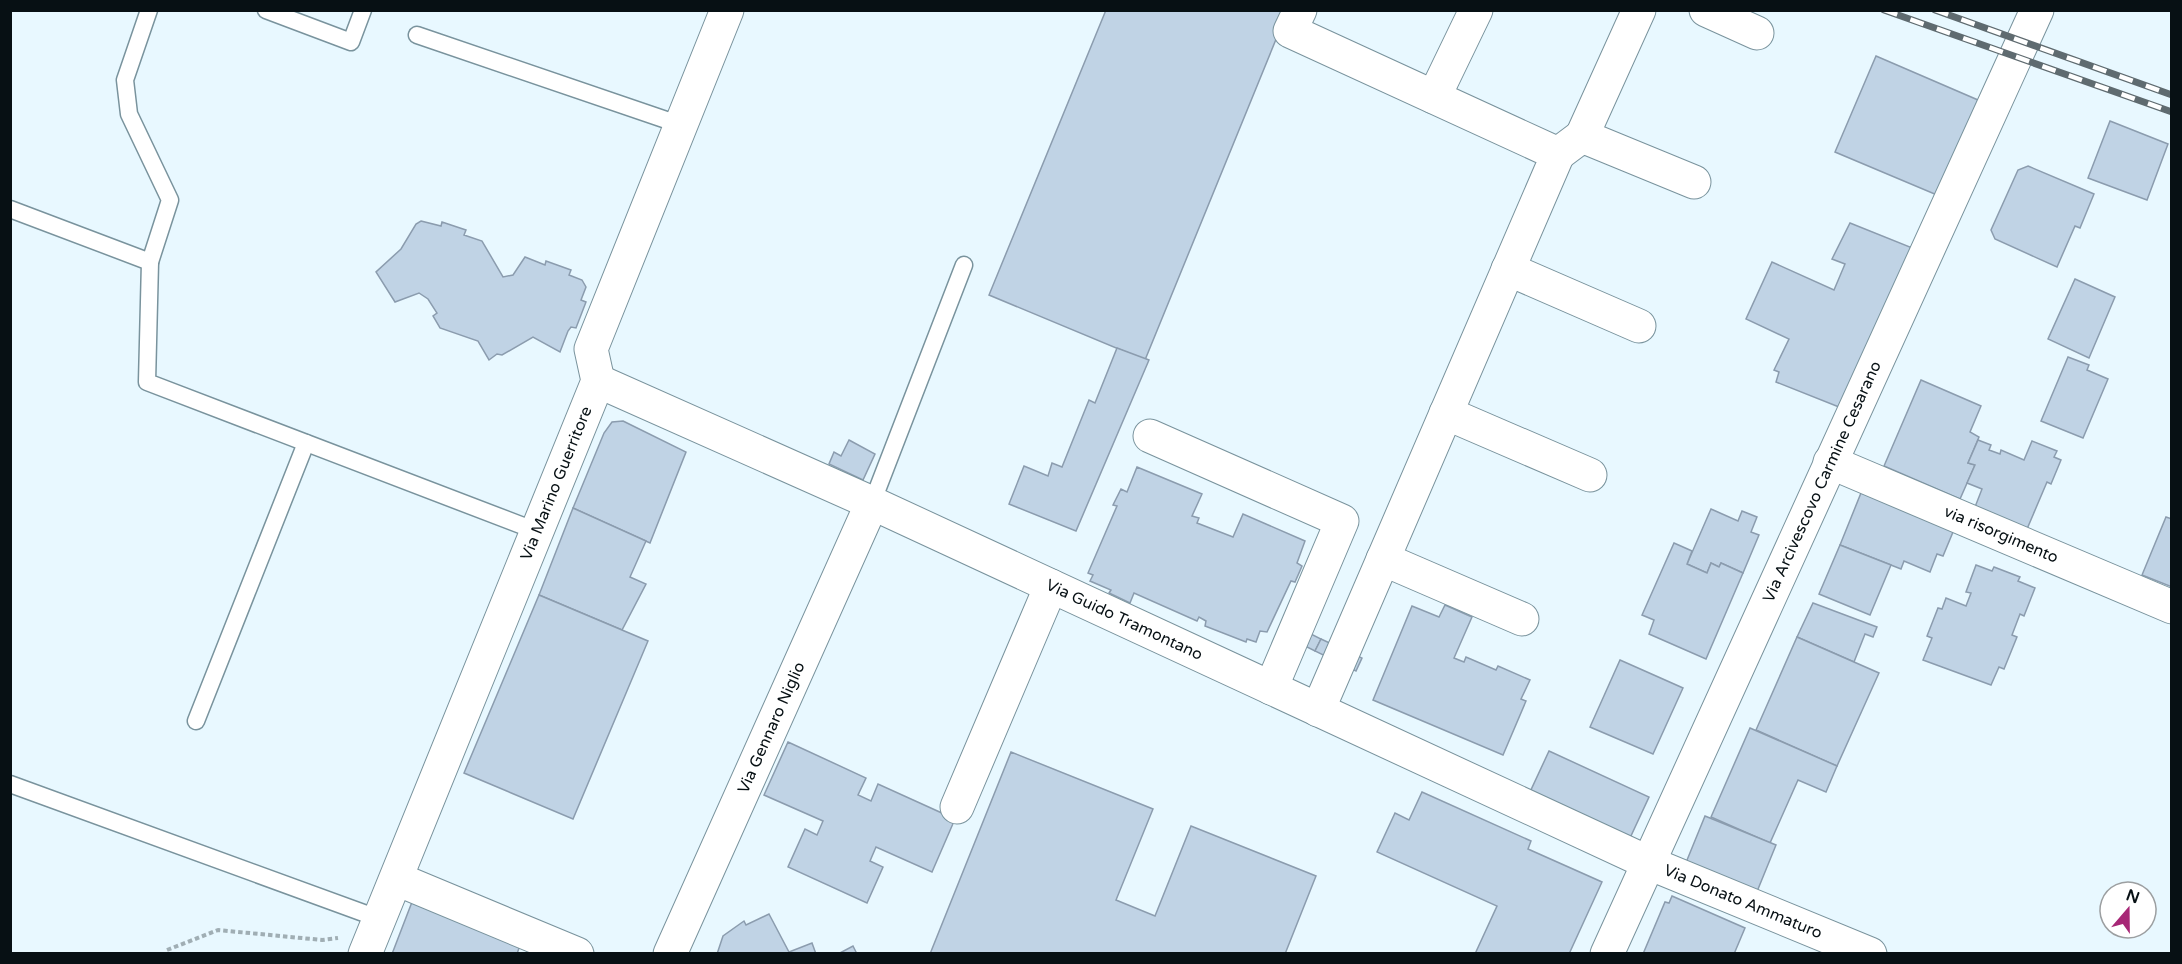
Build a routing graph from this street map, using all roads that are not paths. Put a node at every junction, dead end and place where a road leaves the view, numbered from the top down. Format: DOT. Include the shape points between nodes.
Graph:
graph roads {
  1 [pos="149,10"];
  2 [pos="266,10"];
  3 [pos="363,10"];
  4 [pos="727,10"];
  5 [pos="1300,10"];
  6 [pos="1476,10"];
  7 [pos="1639,10"];
  8 [pos="1706,10"];
  9 [pos="2037,10"];
  10 [pos="1756,33"];
  11 [pos="417,35"];
  12 [pos="1434,97"];
  13 [pos="681,125"];
  14 [pos="1570,145"];
  15 [pos="1694,182"];
  16 [pos="10,209"];
  17 [pos="150,262"];
  18 [pos="964,265"];
  19 [pos="1508,268"];
  20 [pos="1640,326"];
  21 [pos="598,381"];
  22 [pos="1446,413"];
  23 [pos="1150,436"];
  24 [pos="306,443"];
  25 [pos="1830,462"];
  26 [pos="1590,475"];
  27 [pos="872,502"];
  28 [pos="538,532"];
  29 [pos="1383,560"];
  30 [pos="1052,586"];
  31 [pos="2172,607"];
  32 [pos="1522,620"];
  33 [pos="1271,688"];
  34 [pos="1318,710"];
  35 [pos="196,721"];
  36 [pos="10,784"];
  37 [pos="957,807"];
  38 [pos="1649,863"];
  39 [pos="397,879"];
  40 [pos="380,919"];
  41 [pos="355,945"];
  42 [pos="577,954"];
  43 [pos="670,954"];
  44 [pos="1607,954"];
  45 [pos="1870,954"];
  1 -- 17 [label="lane" via="125,80 129,114 170,200"];
  2 -- 3 [label="lane" via="351,42"];
  4 -- 13 [label="street"];
  5 -- 12 [label="street" via="1290,31"];
  6 -- 12 [label="street"];
  7 -- 14 [label="street"];
  8 -- 10 [label="street"];
  9 -- 25 [label="street, Via Arcivescovo Carmine Cesarano"];
  11 -- 13 [label="lane"];
  12 -- 14 [label="street"];
  13 -- 21 [label="street" via="591,348"];
  14 -- 15 [label="street"];
  14 -- 19 [label="street"];
  16 -- 17 [label="lane"];
  17 -- 24 [label="lane" via="147,382"];
  18 -- 27 [label="lane"];
  19 -- 20 [label="street"];
  19 -- 22 [label="street"];
  21 -- 27 [label="street, Via Guido Tramontano"];
  21 -- 28 [label="street, Via Marino Guerritore"];
  22 -- 26 [label="street"];
  22 -- 29 [label="street"];
  23 -- 33 [label="street" via="1342,520"];
  24 -- 28 [label="lane"];
  24 -- 35 [label="lane"];
  25 -- 31 [label="street, via risorgimento"];
  25 -- 38 [label="street, Via Arcivescovo Carmine Cesarano"];
  27 -- 30 [label="street, Via Guido Tramontano"];
  27 -- 43 [label="street, Via Gennaro Niglio"];
  28 -- 39 [label="street, Via Marino Guerritore"];
  29 -- 32 [label="street"];
  29 -- 34 [label="street"];
  30 -- 33 [label="street, Via Guido Tramontano"];
  30 -- 37 [label="street"];
  33 -- 34 [label="street, Via Guido Tramontano"];
  34 -- 38 [label="street, Via Guido Tramontano"];
  36 -- 40 [label="lane"];
  38 -- 44 [label="street, Via Arcivescovo Carmine Cesarano"];
  38 -- 45 [label="street, Via Donato Ammaturo"];
  39 -- 40 [label="street, Via Marino Guerritore"];
  39 -- 42 [label="street"];
  40 -- 41 [label="street, Via Marino Guerritore"];
}
